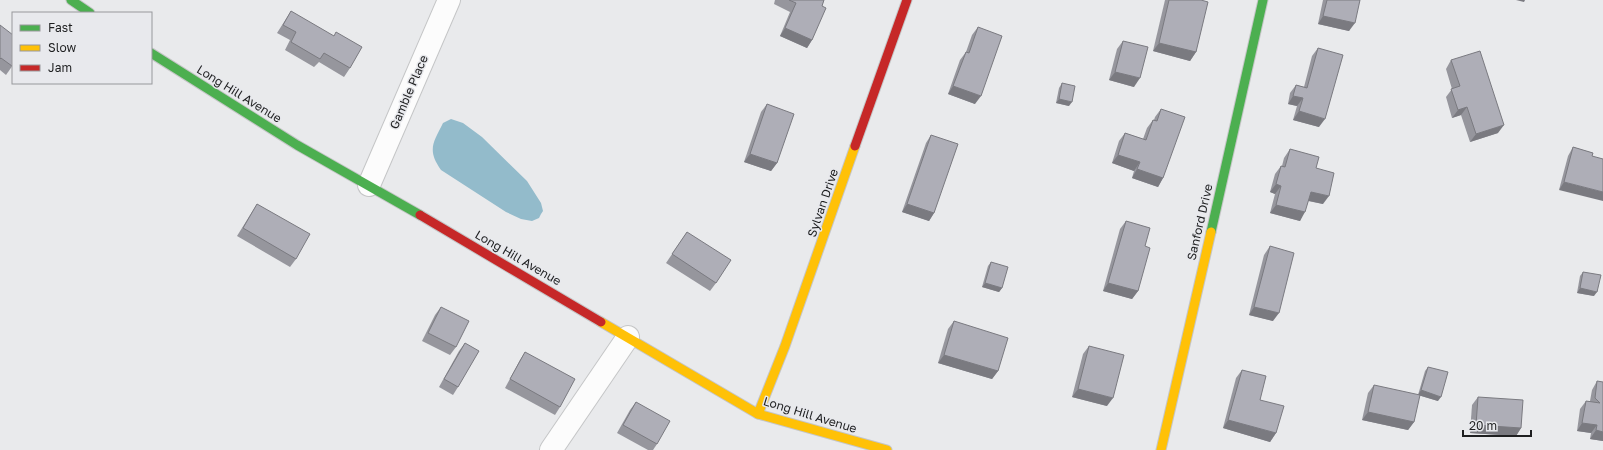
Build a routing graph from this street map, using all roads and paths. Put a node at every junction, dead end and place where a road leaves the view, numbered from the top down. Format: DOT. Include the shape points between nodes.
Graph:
graph roads {
  1 [pos="71,0"];
  2 [pos="448,0"];
  3 [pos="907,0"];
  4 [pos="1263,0"];
  5 [pos="89,12"];
  6 [pos="152,54"];
  7 [pos="369,185"];
  8 [pos="628,337"];
  9 [pos="758,414"];
  10 [pos="551,450"];
  11 [pos="887,450"];
  12 [pos="1161,450"];
  1 -- 5 [label="street"];
  2 -- 7 [label="street, Gamble Place"];
  3 -- 9 [label="street, Sylvan Drive" via="785,346"];
  4 -- 12 [label="street, Sanford Drive"];
  6 -- 7 [label="street, Long Hill Avenue" via="297,145"];
  7 -- 8 [label="street, Long Hill Avenue"];
  8 -- 9 [label="street, Long Hill Avenue"];
  8 -- 10 [label="street"];
  9 -- 11 [label="street, Long Hill Avenue"];
}
